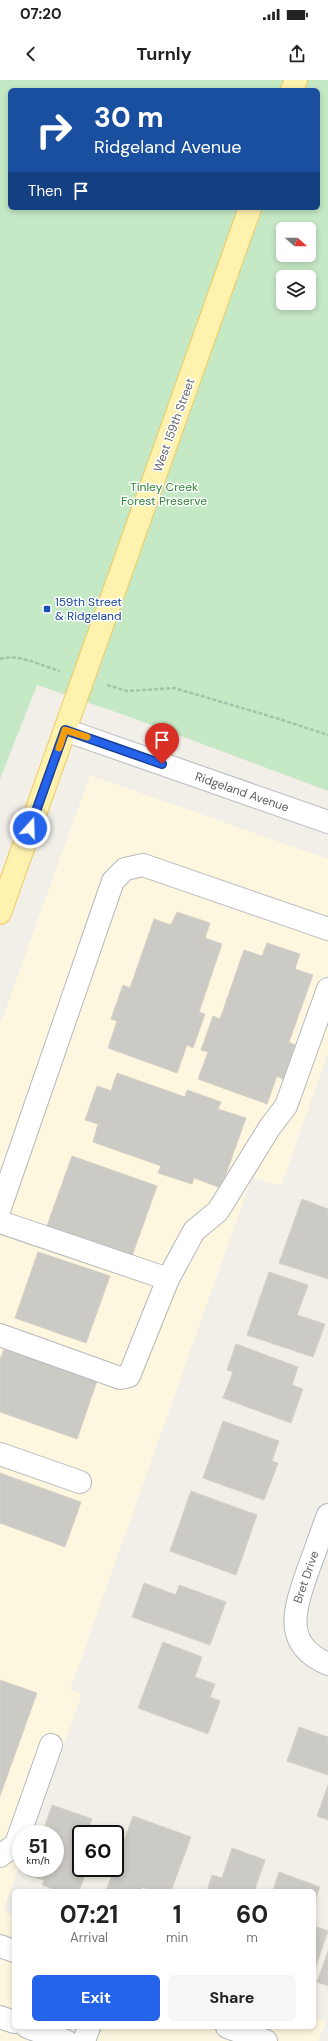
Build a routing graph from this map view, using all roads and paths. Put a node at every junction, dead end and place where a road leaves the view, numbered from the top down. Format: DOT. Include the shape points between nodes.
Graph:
graph roads {
  1 [pos="249,210"];
  2 [pos="0,659"];
  3 [pos="42,666"];
  4 [pos="127,691"];
  5 [pos="65,730"];
  6 [pos="328,736"];
  7 [pos="328,822"];
  8 [pos="0,913"];
  9 [pos="328,929"];
  10 [pos="328,989"];
  11 [pos="2,1196"];
  12 [pos="0,1222"];
  13 [pos="168,1279"];
  14 [pos="0,1335"];
  15 [pos="0,1454"];
  16 [pos="80,1482"];
  17 [pos="328,1515"];
  18 [pos="328,1664"];
  19 [pos="51,1745"];
  20 [pos="0,1856"];
  21 [pos="0,1946"];
  22 [pos="12,1950"];
  23 [pos="0,2017"];
  24 [pos="12,2021"];
  25 [pos="33,2029"];
  26 [pos="88,2029"];
  27 [pos="232,2029"];
  28 [pos="66,2041"];
  29 [pos="84,2041"];
  30 [pos="266,2041"];
  1 -- 5 [label="main road, West 159th Street"];
  2 -- 3 [label="path" via="22,659"];
  4 -- 6 [label="path" via="174,688 268,715"];
  5 -- 7 [label="street, Ridgeland Avenue"];
  5 -- 8 [label="main road, West 159th Street"];
  9 -- 11 [label="street" via="143,865 124,869 113,881"];
  10 -- 13 [label="street" via="286,1106 270,1127 218,1211 194,1231"];
  12 -- 13 [label="street"];
  13 -- 14 [label="street" via="129,1376 120,1378"];
  15 -- 16 [label="street"];
  17 -- 18 [label="street, Bret Drive" via="296,1606 294,1622 300,1640 310,1654"];
  19 -- 20 [label="street" via="16,1844"];
  21 -- 22 [label="street"];
  23 -- 24 [label="street"];
  25 -- 28 [label="street"];
  26 -- 29 [label="street"];
  27 -- 30 [label="street"];
}
